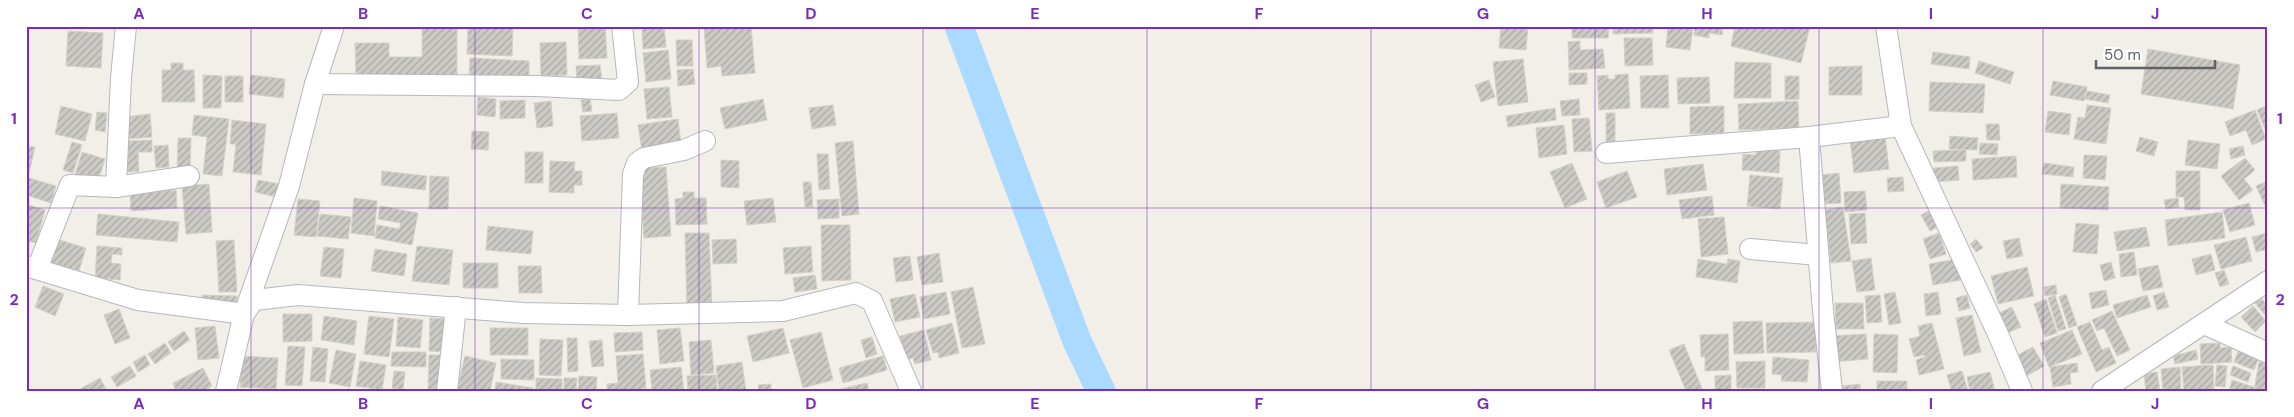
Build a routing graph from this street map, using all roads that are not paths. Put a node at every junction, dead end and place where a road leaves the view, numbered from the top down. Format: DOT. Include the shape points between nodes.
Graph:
graph roads {
  1 [pos="126,26"];
  2 [pos="334,26"];
  3 [pos="622,26"];
  4 [pos="1886,26"];
  5 [pos="314,84"];
  6 [pos="1901,126"];
  7 [pos="1809,137"];
  8 [pos="705,140"];
  9 [pos="1606,153"];
  10 [pos="188,176"];
  11 [pos="116,187"];
  12 [pos="1750,248"];
  13 [pos="1818,255"];
  14 [pos="32,267"];
  15 [pos="2268,281"];
  16 [pos="456,307"];
  17 [pos="244,314"];
  18 [pos="628,315"];
  19 [pos="2204,324"];
  20 [pos="2268,353"];
  21 [pos="226,391"];
  22 [pos="447,391"];
  23 [pos="912,391"];
  24 [pos="1832,391"];
  25 [pos="2022,391"];
  26 [pos="2102,391"];
  1 -- 11 [label="street"];
  2 -- 5 [label="street"];
  3 -- 5 [label="street" via="628,82 619,90"];
  4 -- 6 [label="street"];
  5 -- 17 [label="street" via="289,186"];
  6 -- 7 [label="street"];
  6 -- 25 [label="street"];
  7 -- 9 [label="street"];
  7 -- 13 [label="street"];
  8 -- 18 [label="street" via="684,150 644,158 637,163 633,174"];
  10 -- 11 [label="street"];
  11 -- 14 [label="street" via="70,185"];
  12 -- 13 [label="street"];
  13 -- 24 [label="street"];
  14 -- 17 [label="street" via="138,300"];
  15 -- 19 [label="street"];
  16 -- 17 [label="street" via="298,295 254,300"];
  16 -- 18 [label="street"];
  16 -- 22 [label="street"];
  17 -- 21 [label="street"];
  18 -- 23 [label="street" via="782,311 856,293 872,301"];
  19 -- 20 [label="street"];
  19 -- 26 [label="street"];
}
